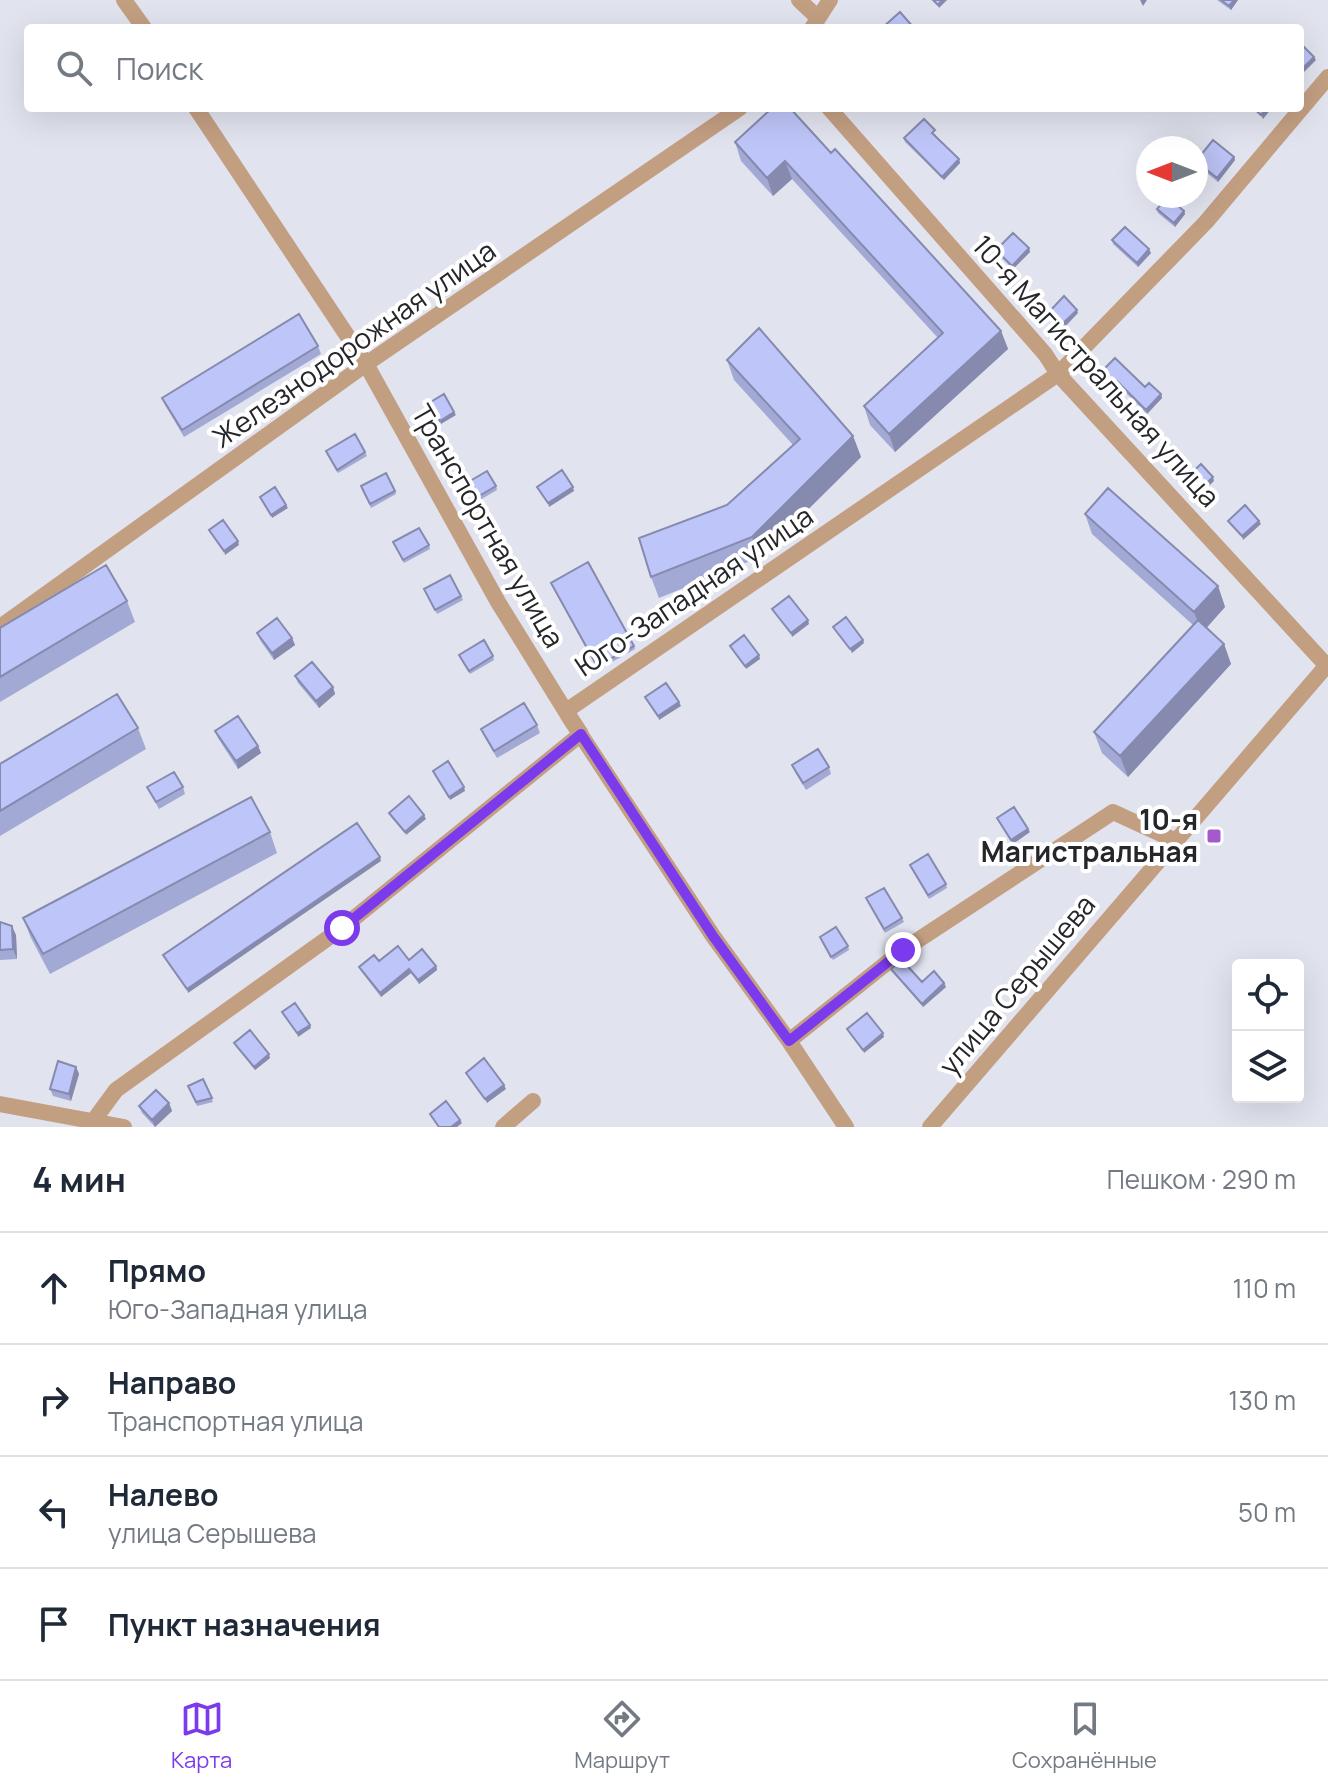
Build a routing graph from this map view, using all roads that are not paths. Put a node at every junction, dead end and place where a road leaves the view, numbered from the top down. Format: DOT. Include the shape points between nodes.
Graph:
graph roads {
  1 [pos="124,0"];
  2 [pos="799,0"];
  3 [pos="830,0"];
  4 [pos="814,23"];
  5 [pos="141,24"];
  6 [pos="1328,77"];
  7 [pos="1304,106"];
  8 [pos="199,112"];
  9 [pos="734,112"];
  10 [pos="833,112"];
  11 [pos="1299,112"];
  12 [pos="366,364"];
  13 [pos="1058,374"];
  14 [pos="0,627"];
  15 [pos="1327,665"];
  16 [pos="566,711"];
  17 [pos="581,734"];
  18 [pos="1174,840"];
  19 [pos="789,1041"];
  20 [pos="533,1101"];
  21 [pos="0,1104"];
  22 [pos="94,1120"];
  23 [pos="124,1127"];
  24 [pos="503,1127"];
  25 [pos="846,1127"];
  26 [pos="930,1127"];
  1 -- 5 [label="street"];
  2 -- 4 [label="street"];
  3 -- 4 [label="street"];
  6 -- 7 [label="street, Юго-Западная улица"];
  8 -- 12 [label="street, Транспортная улица"];
  9 -- 12 [label="street, Железнодорожная улица"];
  10 -- 13 [label="street, 10-я Магистральная улица"];
  11 -- 13 [label="street, Юго-Западная улица" via="1206,222"];
  12 -- 14 [label="street, Железнодорожная улица"];
  12 -- 16 [label="street, Транспортная улица" via="498,602"];
  13 -- 15 [label="street, 10-я Магистральная улица"];
  13 -- 16 [label="street, Юго-Западная улица"];
  15 -- 18 [label="street, улица Серышева"];
  16 -- 17 [label="street, Транспортная улица"];
  17 -- 19 [label="street, Транспортная улица" via="713,936"];
  17 -- 22 [label="street" via="342,928 116,1090"];
  18 -- 19 [label="street" via="1113,812 903,950"];
  18 -- 26 [label="street, улица Серышева"];
  19 -- 25 [label="street, Транспортная улица"];
  20 -- 24 [label="street"];
  21 -- 22 [label="street"];
  22 -- 23 [label="street"];
}
